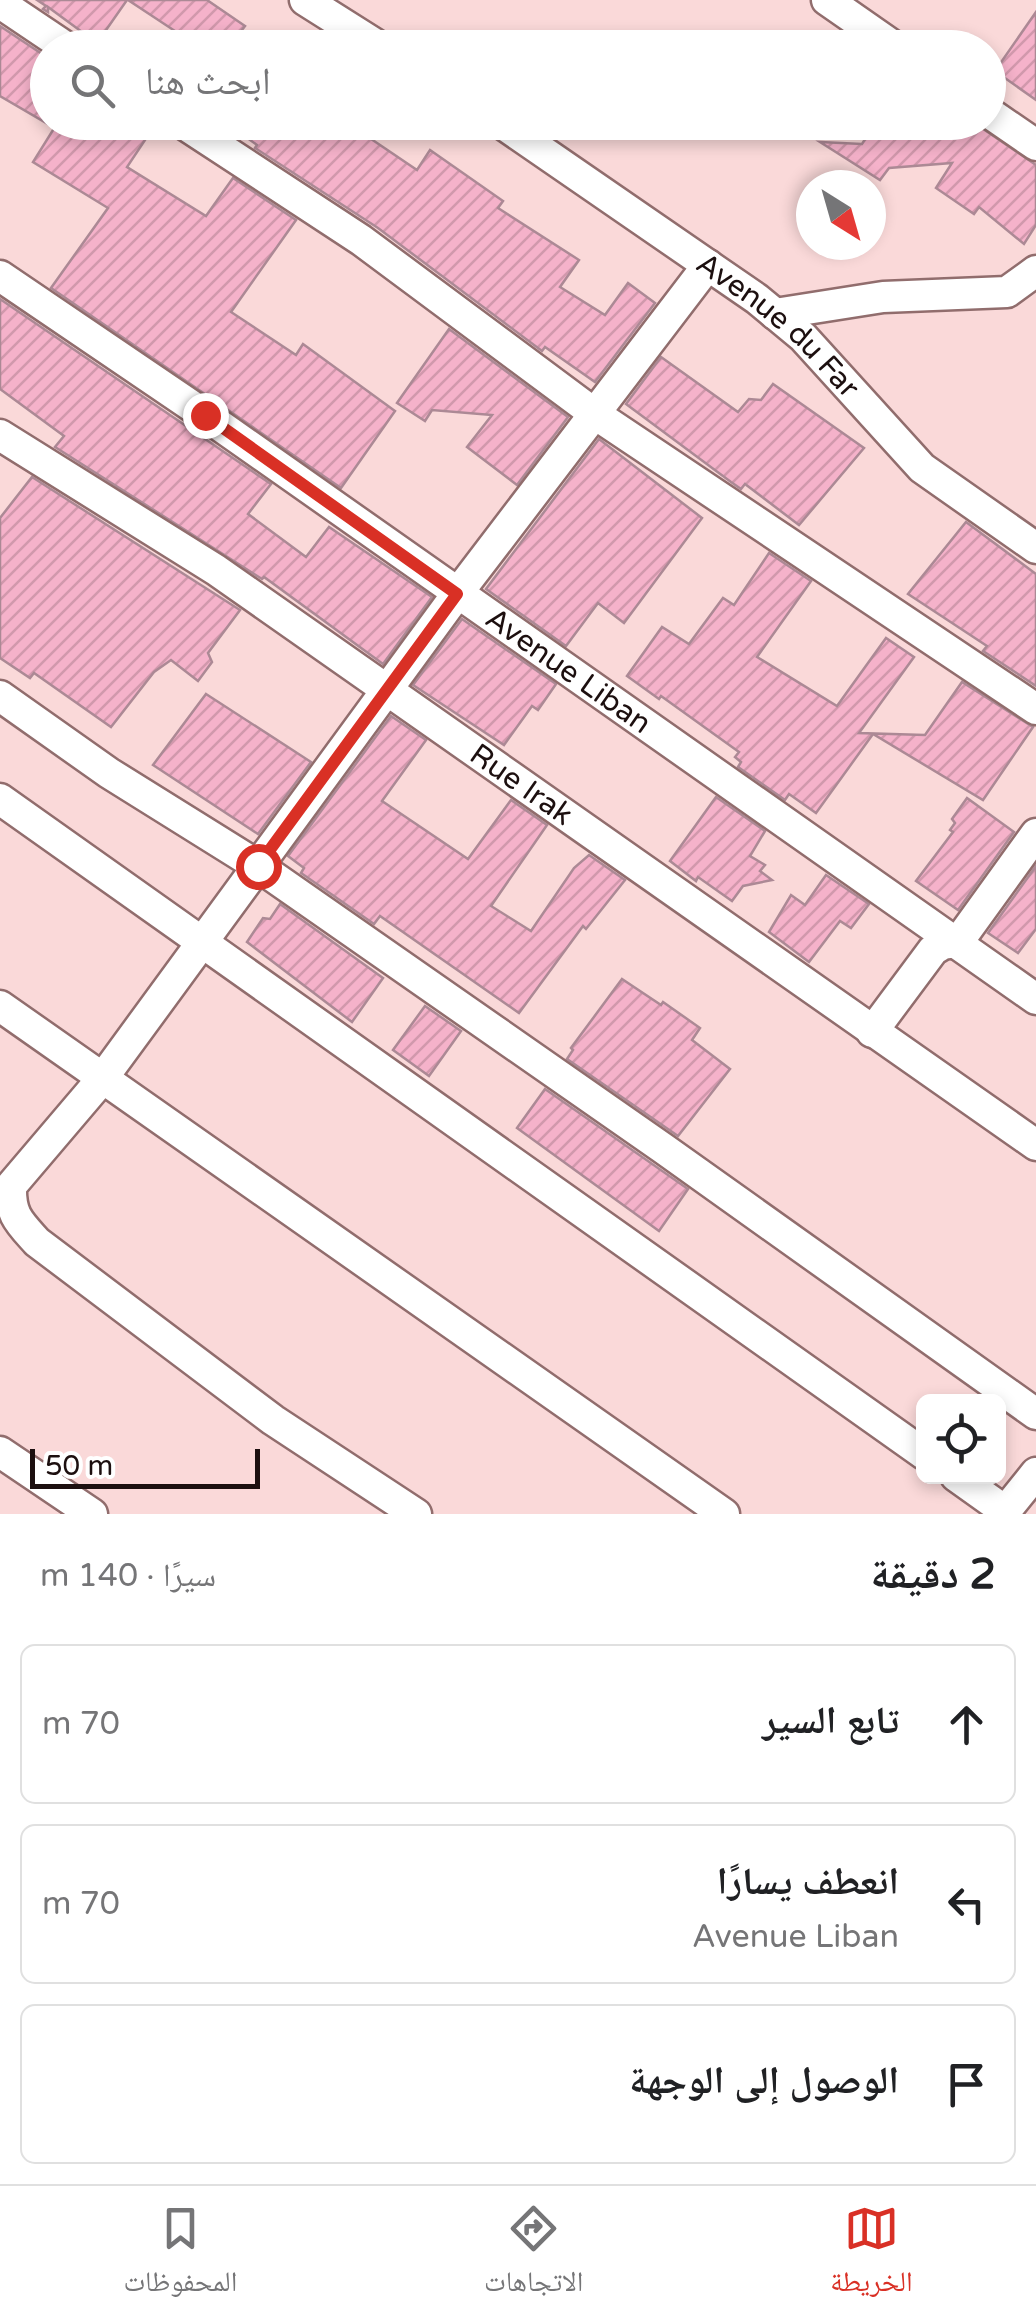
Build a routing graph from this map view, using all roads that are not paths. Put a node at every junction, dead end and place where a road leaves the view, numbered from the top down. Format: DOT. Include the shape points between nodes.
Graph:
graph roads {
  1 [pos="305,0"];
  2 [pos="827,0"];
  3 [pos="0,3"];
  4 [pos="40,30"];
  5 [pos="352,30"];
  6 [pos="870,30"];
  7 [pos="1006,124"];
  8 [pos="208,140"];
  9 [pos="526,140"];
  10 [pos="1036,145"];
  11 [pos="708,265"];
  12 [pos="1036,272"];
  13 [pos="0,276"];
  14 [pos="775,314"];
  15 [pos="595,414"];
  16 [pos="0,435"];
  17 [pos="1036,548"];
  18 [pos="457,594"];
  19 [pos="388,689"];
  20 [pos="0,696"];
  21 [pos="1036,709"];
  22 [pos="0,799"];
  23 [pos="1036,834"];
  24 [pos="258,866"];
  25 [pos="958,942"];
  26 [pos="203,943"];
  27 [pos="1036,999"];
  28 [pos="0,1006"];
  29 [pos="872,1032"];
  30 [pos="102,1079"];
  31 [pos="1036,1146"];
  32 [pos="1036,1414"];
  33 [pos="916,1448"];
  34 [pos="0,1452"];
  35 [pos="1036,1473"];
  36 [pos="966,1484"];
  37 [pos="1004,1513"];
  38 [pos="92,1514"];
  39 [pos="416,1514"];
  40 [pos="724,1514"];
  1 -- 5 [label="street"];
  2 -- 6 [label="street"];
  3 -- 4 [label="street"];
  7 -- 10 [label="street"];
  8 -- 15 [label="street" via="360,240"];
  9 -- 11 [label="street, Avenue du Far"];
  11 -- 14 [label="street, Avenue du Far"];
  11 -- 15 [label="street"];
  12 -- 14 [label="street" via="1008,292 883,297"];
  13 -- 18 [label="street, Avenue Liban"];
  14 -- 17 [label="street, Avenue du Far" via="803,336 922,468"];
  15 -- 18 [label="street"];
  15 -- 21 [label="street"];
  16 -- 19 [label="street, Rue Irak" via="216,570"];
  18 -- 19 [label="street"];
  18 -- 25 [label="street, Avenue Liban"];
  19 -- 24 [label="street"];
  19 -- 29 [label="street, Rue Irak"];
  20 -- 24 [label="street"];
  22 -- 26 [label="street"];
  23 -- 25 [label="street"];
  24 -- 26 [label="street"];
  24 -- 32 [label="street"];
  25 -- 27 [label="street, Avenue Liban"];
  25 -- 29 [label="street" via="933,950"];
  26 -- 30 [label="street"];
  26 -- 33 [label="street"];
  28 -- 30 [label="street"];
  29 -- 31 [label="street, Rue Irak"];
  30 -- 39 [label="street" via="12,1186 18,1221 185,1356"];
  30 -- 40 [label="street"];
  34 -- 38 [label="street"];
  35 -- 37 [label="street"];
  36 -- 37 [label="street"];
}
